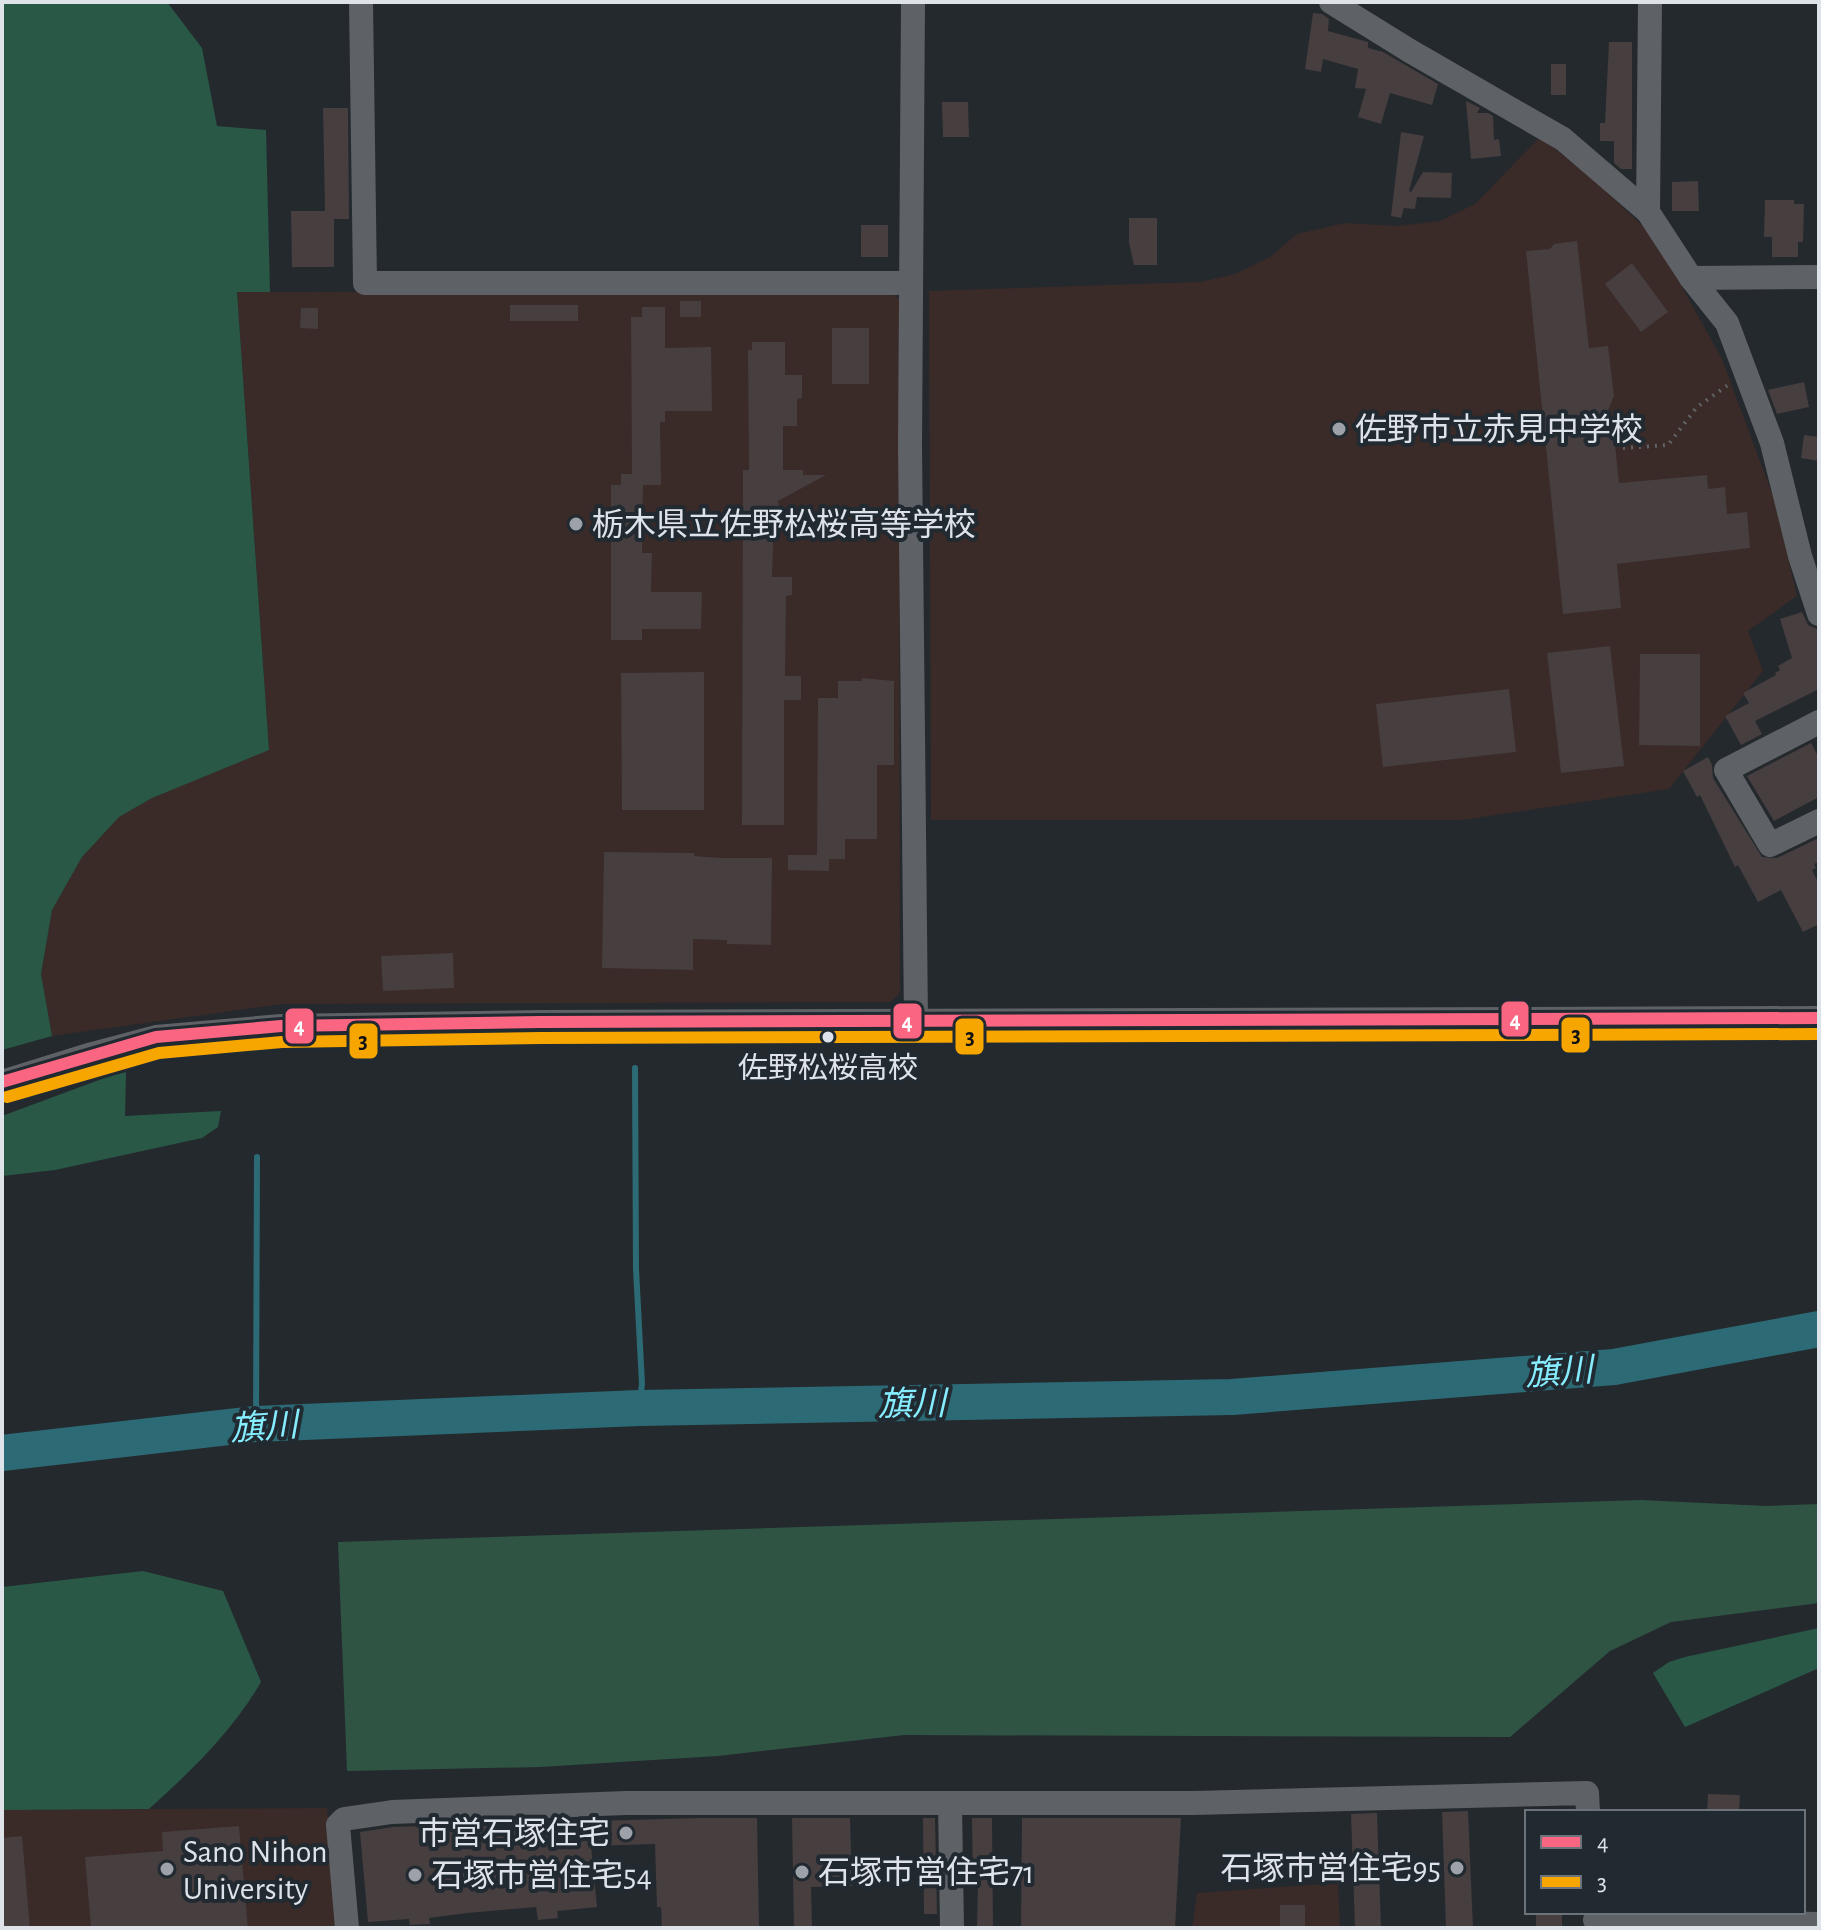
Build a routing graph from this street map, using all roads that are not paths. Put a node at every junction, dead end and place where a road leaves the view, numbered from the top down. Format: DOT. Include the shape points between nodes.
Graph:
graph roads {
  1 [pos="361,2"];
  2 [pos="913,2"];
  3 [pos="1331,2"];
  4 [pos="1650,2"];
  5 [pos="1648,212"];
  6 [pos="1819,277"];
  7 [pos="1691,278"];
  8 [pos="910,283"];
  9 [pos="1819,614"];
  10 [pos="1819,722"];
  11 [pos="1819,821"];
  12 [pos="1819,1018"];
  13 [pos="916,1022"];
  14 [pos="2,1082"];
  15 [pos="950,1803"];
  16 [pos="1588,1810"];
  17 [pos="1595,1920"];
  18 [pos="1819,1924"];
  19 [pos="347,1928"];
  20 [pos="952,1928"];
  1 -- 8 [label="street" via="365,283"];
  2 -- 8 [label="street"];
  3 -- 5 [label="street" via="1563,139"];
  4 -- 5 [label="street"];
  5 -- 7 [label="street"];
  6 -- 7 [label="street"];
  7 -- 9 [label="street" via="1727,323 1746,372 1772,443"];
  8 -- 13 [label="street"];
  10 -- 11 [label="street" via="1726,770 1770,845"];
  12 -- 13 [label="street"];
  13 -- 14 [label="street" via="541,1022 216,1030 156,1037"];
  15 -- 16 [label="street" via="1587,1793"];
  15 -- 19 [label="street" via="626,1803 392,1812 344,1819 338,1825"];
  15 -- 20 [label="street"];
  17 -- 18 [label="street"];
}
